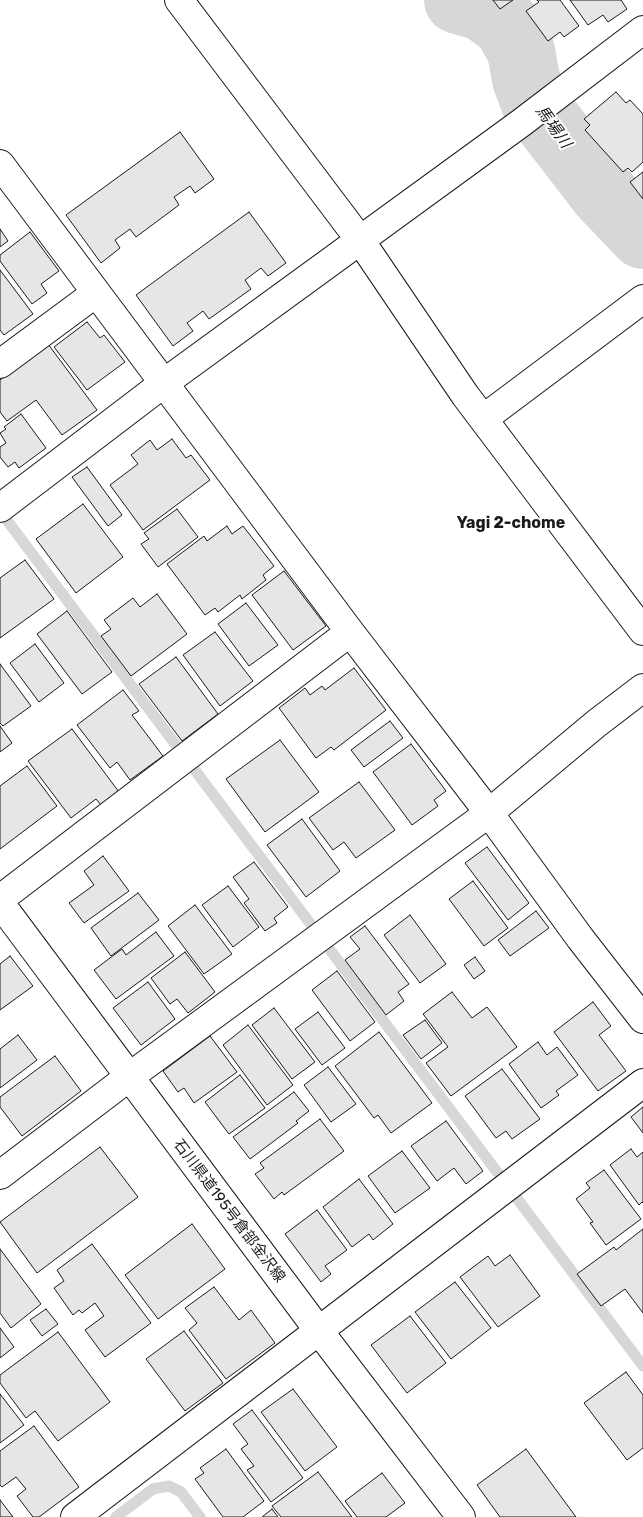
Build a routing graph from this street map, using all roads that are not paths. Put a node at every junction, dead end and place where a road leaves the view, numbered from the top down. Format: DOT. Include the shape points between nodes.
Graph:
graph roads {
  1 [pos="179,0"];
  2 [pos="643,30"];
  3 [pos="0,164"];
  4 [pos="360,240"];
  5 [pos="96,293"];
  6 [pos="643,299"];
  7 [pos="0,364"];
  8 [pos="164,384"];
  9 [pos="483,419"];
  10 [pos="3,501"];
  11 [pos="643,631"];
  12 [pos="350,632"];
  13 [pos="643,688"];
  14 [pos="489,813"];
  15 [pos="0,899"];
  16 [pos="0,903"];
  17 [pos="643,1019"];
  18 [pos="129,1077"];
  19 [pos="643,1083"];
  20 [pos="0,1175"];
  21 [pos="319,1331"];
  22 [pos="75,1517"];
  23 [pos="461,1517"];
  1 -- 4 [label="street"];
  2 -- 4 [label="street"];
  3 -- 5 [label="street"];
  4 -- 8 [label="street"];
  4 -- 9 [label="street"];
  5 -- 7 [label="street"];
  5 -- 8 [label="street"];
  6 -- 9 [label="street"];
  8 -- 10 [label="street"];
  8 -- 12 [label="street"];
  9 -- 11 [label="street"];
  12 -- 14 [label="street"];
  12 -- 15 [label="street"];
  13 -- 14 [label="street"];
  14 -- 17 [label="street"];
  14 -- 18 [label="street"];
  16 -- 18 [label="street, 石川県道195号倉部金沢線"];
  18 -- 20 [label="street"];
  18 -- 21 [label="street, 石川県道195号倉部金沢線"];
  19 -- 21 [label="street"];
  21 -- 22 [label="street"];
  21 -- 23 [label="street, 石川県道195号倉部金沢線"];
}
